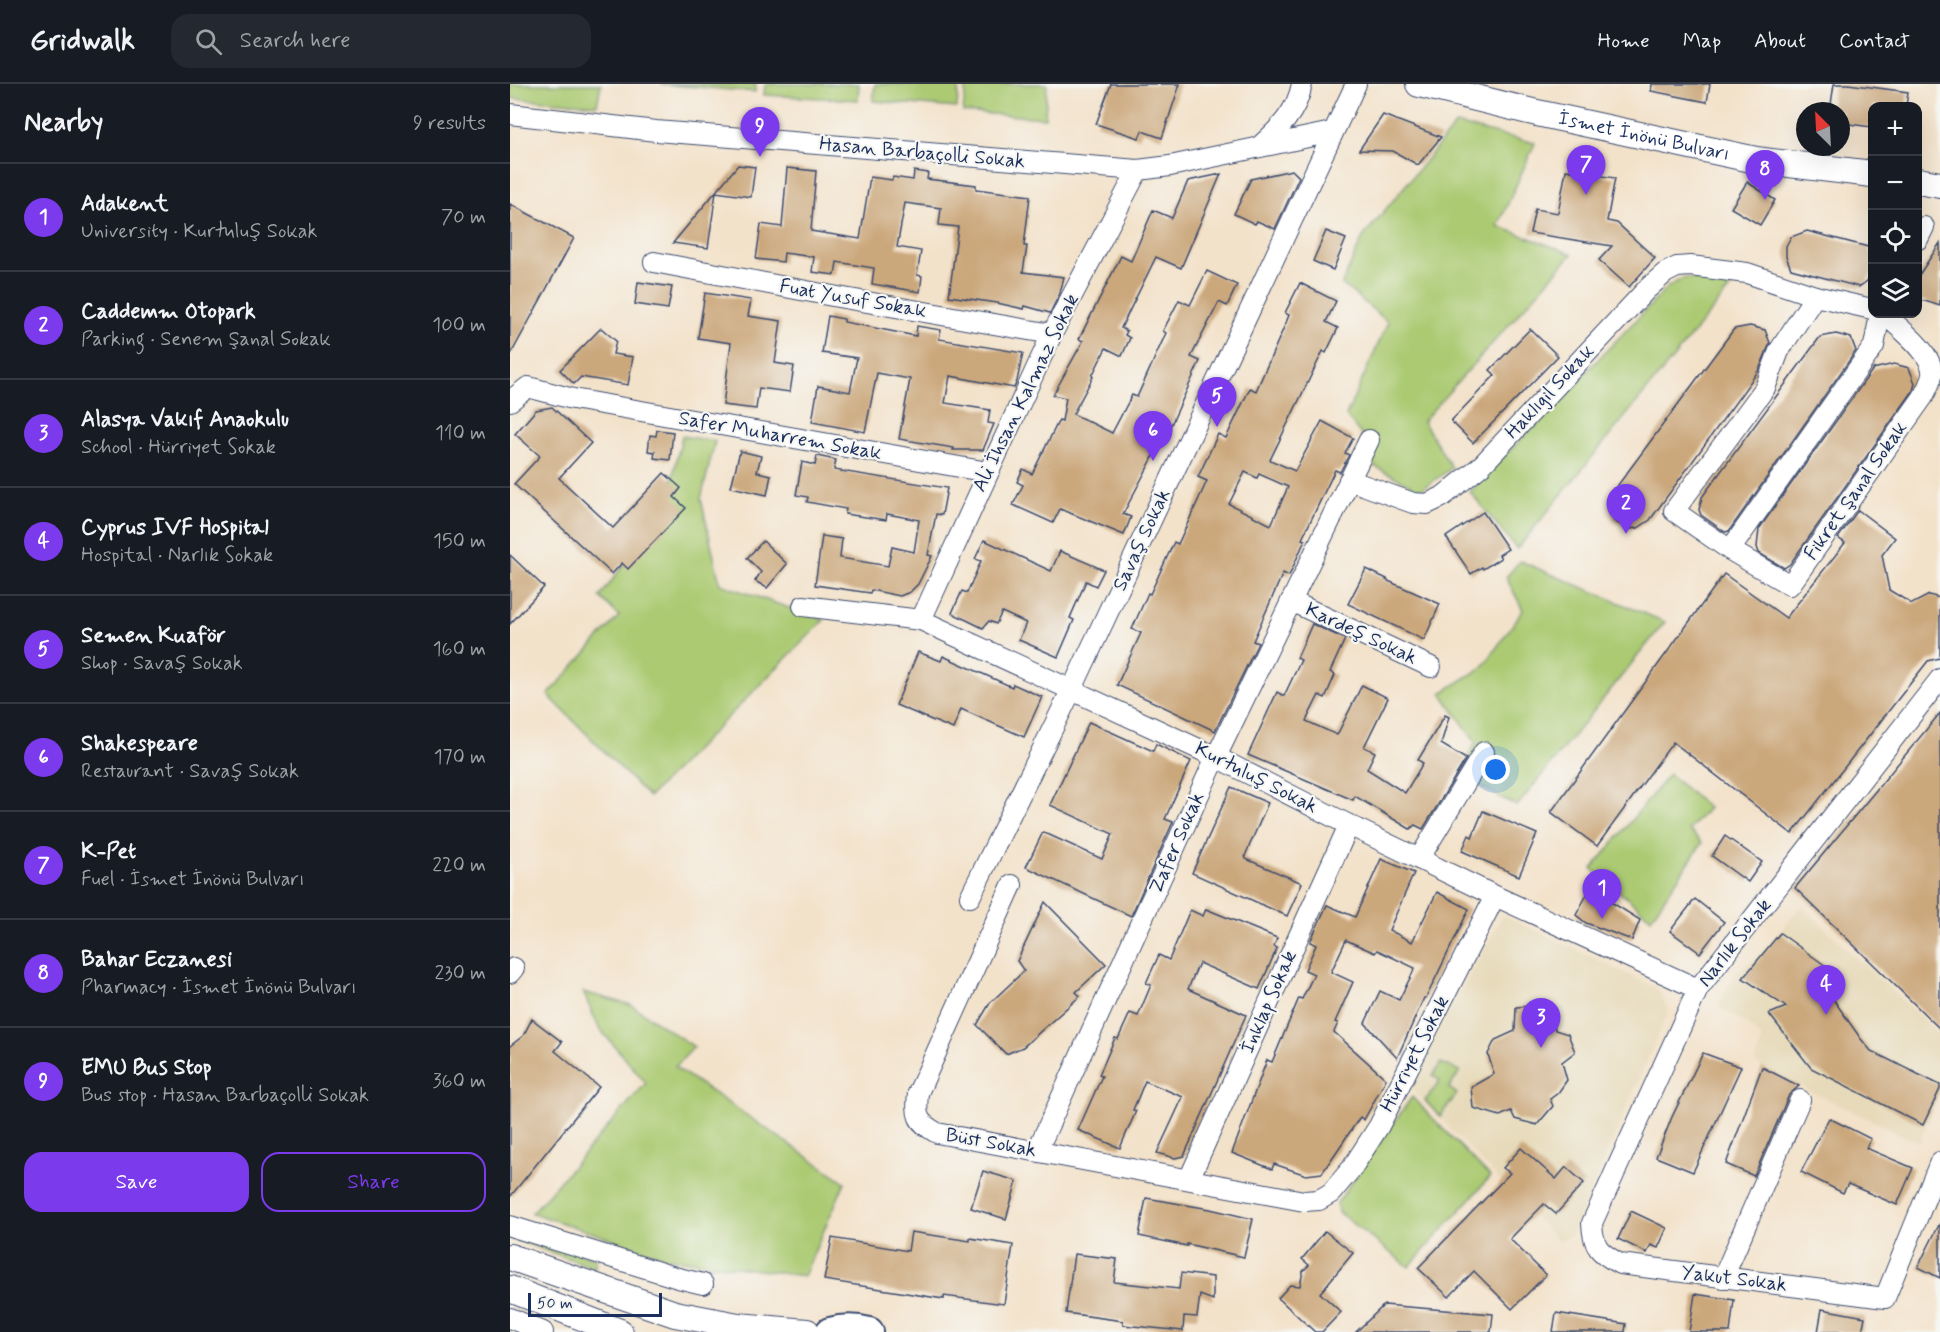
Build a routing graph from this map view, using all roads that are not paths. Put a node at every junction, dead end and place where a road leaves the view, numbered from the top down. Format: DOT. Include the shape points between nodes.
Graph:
graph roads {
  1 [pos="1302,84"];
  2 [pos="1356,84"];
  3 [pos="1419,84"];
  4 [pos="510,114"];
  5 [pos="1332,132"];
  6 [pos="1259,147"];
  7 [pos="1138,170"];
  8 [pos="1868,174"];
  9 [pos="1922,183"];
  10 [pos="1940,185"];
  11 [pos="654,262"];
  12 [pos="1815,296"];
  13 [pos="1868,308"];
  14 [pos="1881,318"];
  15 [pos="1886,318"];
  16 [pos="1052,334"];
  17 [pos="510,377"];
  18 [pos="528,387"];
  19 [pos="510,402"];
  20 [pos="1369,440"];
  21 [pos="988,472"];
  22 [pos="1349,480"];
  23 [pos="1730,550"];
  24 [pos="1292,601"];
  25 [pos="803,606"];
  26 [pos="921,620"];
  27 [pos="1431,667"];
  28 [pos="1940,679"];
  29 [pos="1072,689"];
  30 [pos="1484,752"];
  31 [pos="1216,757"];
  32 [pos="1349,825"];
  33 [pos="1419,859"];
  34 [pos="987,864"];
  35 [pos="1495,896"];
  36 [pos="970,897"];
  37 [pos="1698,989"];
  38 [pos="1800,1100"];
  39 [pos="1037,1151"];
  40 [pos="1940,1162"];
  41 [pos="1189,1179"];
  42 [pos="1319,1200"];
  43 [pos="510,1226"];
  44 [pos="1593,1240"];
  45 [pos="510,1257"];
  46 [pos="1723,1278"];
  47 [pos="703,1284"];
  48 [pos="510,1289"];
  49 [pos="510,1318"];
  50 [pos="543,1332"];
  51 [pos="620,1332"];
  52 [pos="807,1332"];
  53 [pos="830,1332"];
  54 [pos="869,1332"];
  1 -- 6 [label="street" via="1292,113"];
  2 -- 5 [label="street, Savaş Sokak"];
  3 -- 8 [label="main road, İsmet İnönü Bulvarı" via="1756,160"];
  4 -- 7 [label="street, Hasan Barbaçolli Sokak" via="656,131"];
  5 -- 6 [label="street, Hasan Barbaçolli Sokak"];
  5 -- 29 [label="street, Savaş Sokak"];
  6 -- 7 [label="street, Hasan Barbaçolli Sokak"];
  7 -- 16 [label="street, Ali İhsan Kalmaz Sokak"];
  9 -- 10 [label="main road"];
  11 -- 16 [label="street, Fuat Yusuf Sokak"];
  12 -- 13 [label="street, Haklıgil Sokak"];
  12 -- 22 [label="street, Haklıgil Sokak" via="1747,273 1677,267 1647,289 1481,466 1442,498 1427,504 1413,503"];
  12 -- 23 [label="street, Fikret Şanal Sokak" via="1779,351 1765,387 1674,511"];
  14 -- 23 [label="street, Fikret Şanal Sokak" via="1874,346"];
  15 -- 23 [label="street, Fikret Şanal Sokak" via="1918,346 1931,366 1932,376 1923,397 1790,585"];
  16 -- 21 [label="street, Ali İhsan Kalmaz Sokak"];
  17 -- 18 [label="street, Safer Muharrem Sokak"];
  18 -- 19 [label="street"];
  18 -- 21 [label="street, Safer Muharrem Sokak" via="573,399"];
  20 -- 22 [label="street, Zafer Sokak"];
  21 -- 26 [label="street, Ali İhsan Kalmaz Sokak"];
  22 -- 24 [label="street, Zafer Sokak"];
  24 -- 27 [label="street, Kardeş Sokak"];
  24 -- 31 [label="street, Zafer Sokak"];
  25 -- 26 [label="street, Kurtuluş Sokak"];
  26 -- 29 [label="street, Kurtuluş Sokak"];
  28 -- 37 [label="street, Narlık Sokak"];
  29 -- 31 [label="street, Kurtuluş Sokak"];
  29 -- 34 [label="street, Savaş Sokak"];
  30 -- 33 [label="street"];
  31 -- 32 [label="street, Kurtuluş Sokak"];
  31 -- 39 [label="street, Zafer Sokak"];
  32 -- 33 [label="street, Kurtuluş Sokak"];
  32 -- 41 [label="street, İnklap Sokak"];
  33 -- 35 [label="street, Kurtuluş Sokak"];
  34 -- 36 [label="street, Savaş Sokak"];
  34 -- 39 [label="street, Büst Sokak" via="1011,888 918,1092 917,1113 923,1125 937,1133"];
  35 -- 37 [label="street, Kurtuluş Sokak"];
  35 -- 42 [label="street, Hürriyet Sokak" via="1379,1126 1352,1168"];
  37 -- 44 [label="street, Narlık Sokak" via="1592,1223"];
  38 -- 46 [label="street"];
  39 -- 41 [label="street, Büst Sokak"];
  40 -- 46 [label="street, Yakut Sokak" via="1885,1298"];
  41 -- 42 [label="street, Büst Sokak" via="1304,1201"];
  43 -- 47 [label="street"];
  44 -- 46 [label="street, Yakut Sokak" via="1603,1255 1620,1264"];
  45 -- 52 [label="main road" via="675,1314 738,1326"];
  48 -- 51 [label="main road"];
  49 -- 50 [label="street"];
  53 -- 54 [label="highway"];
}
